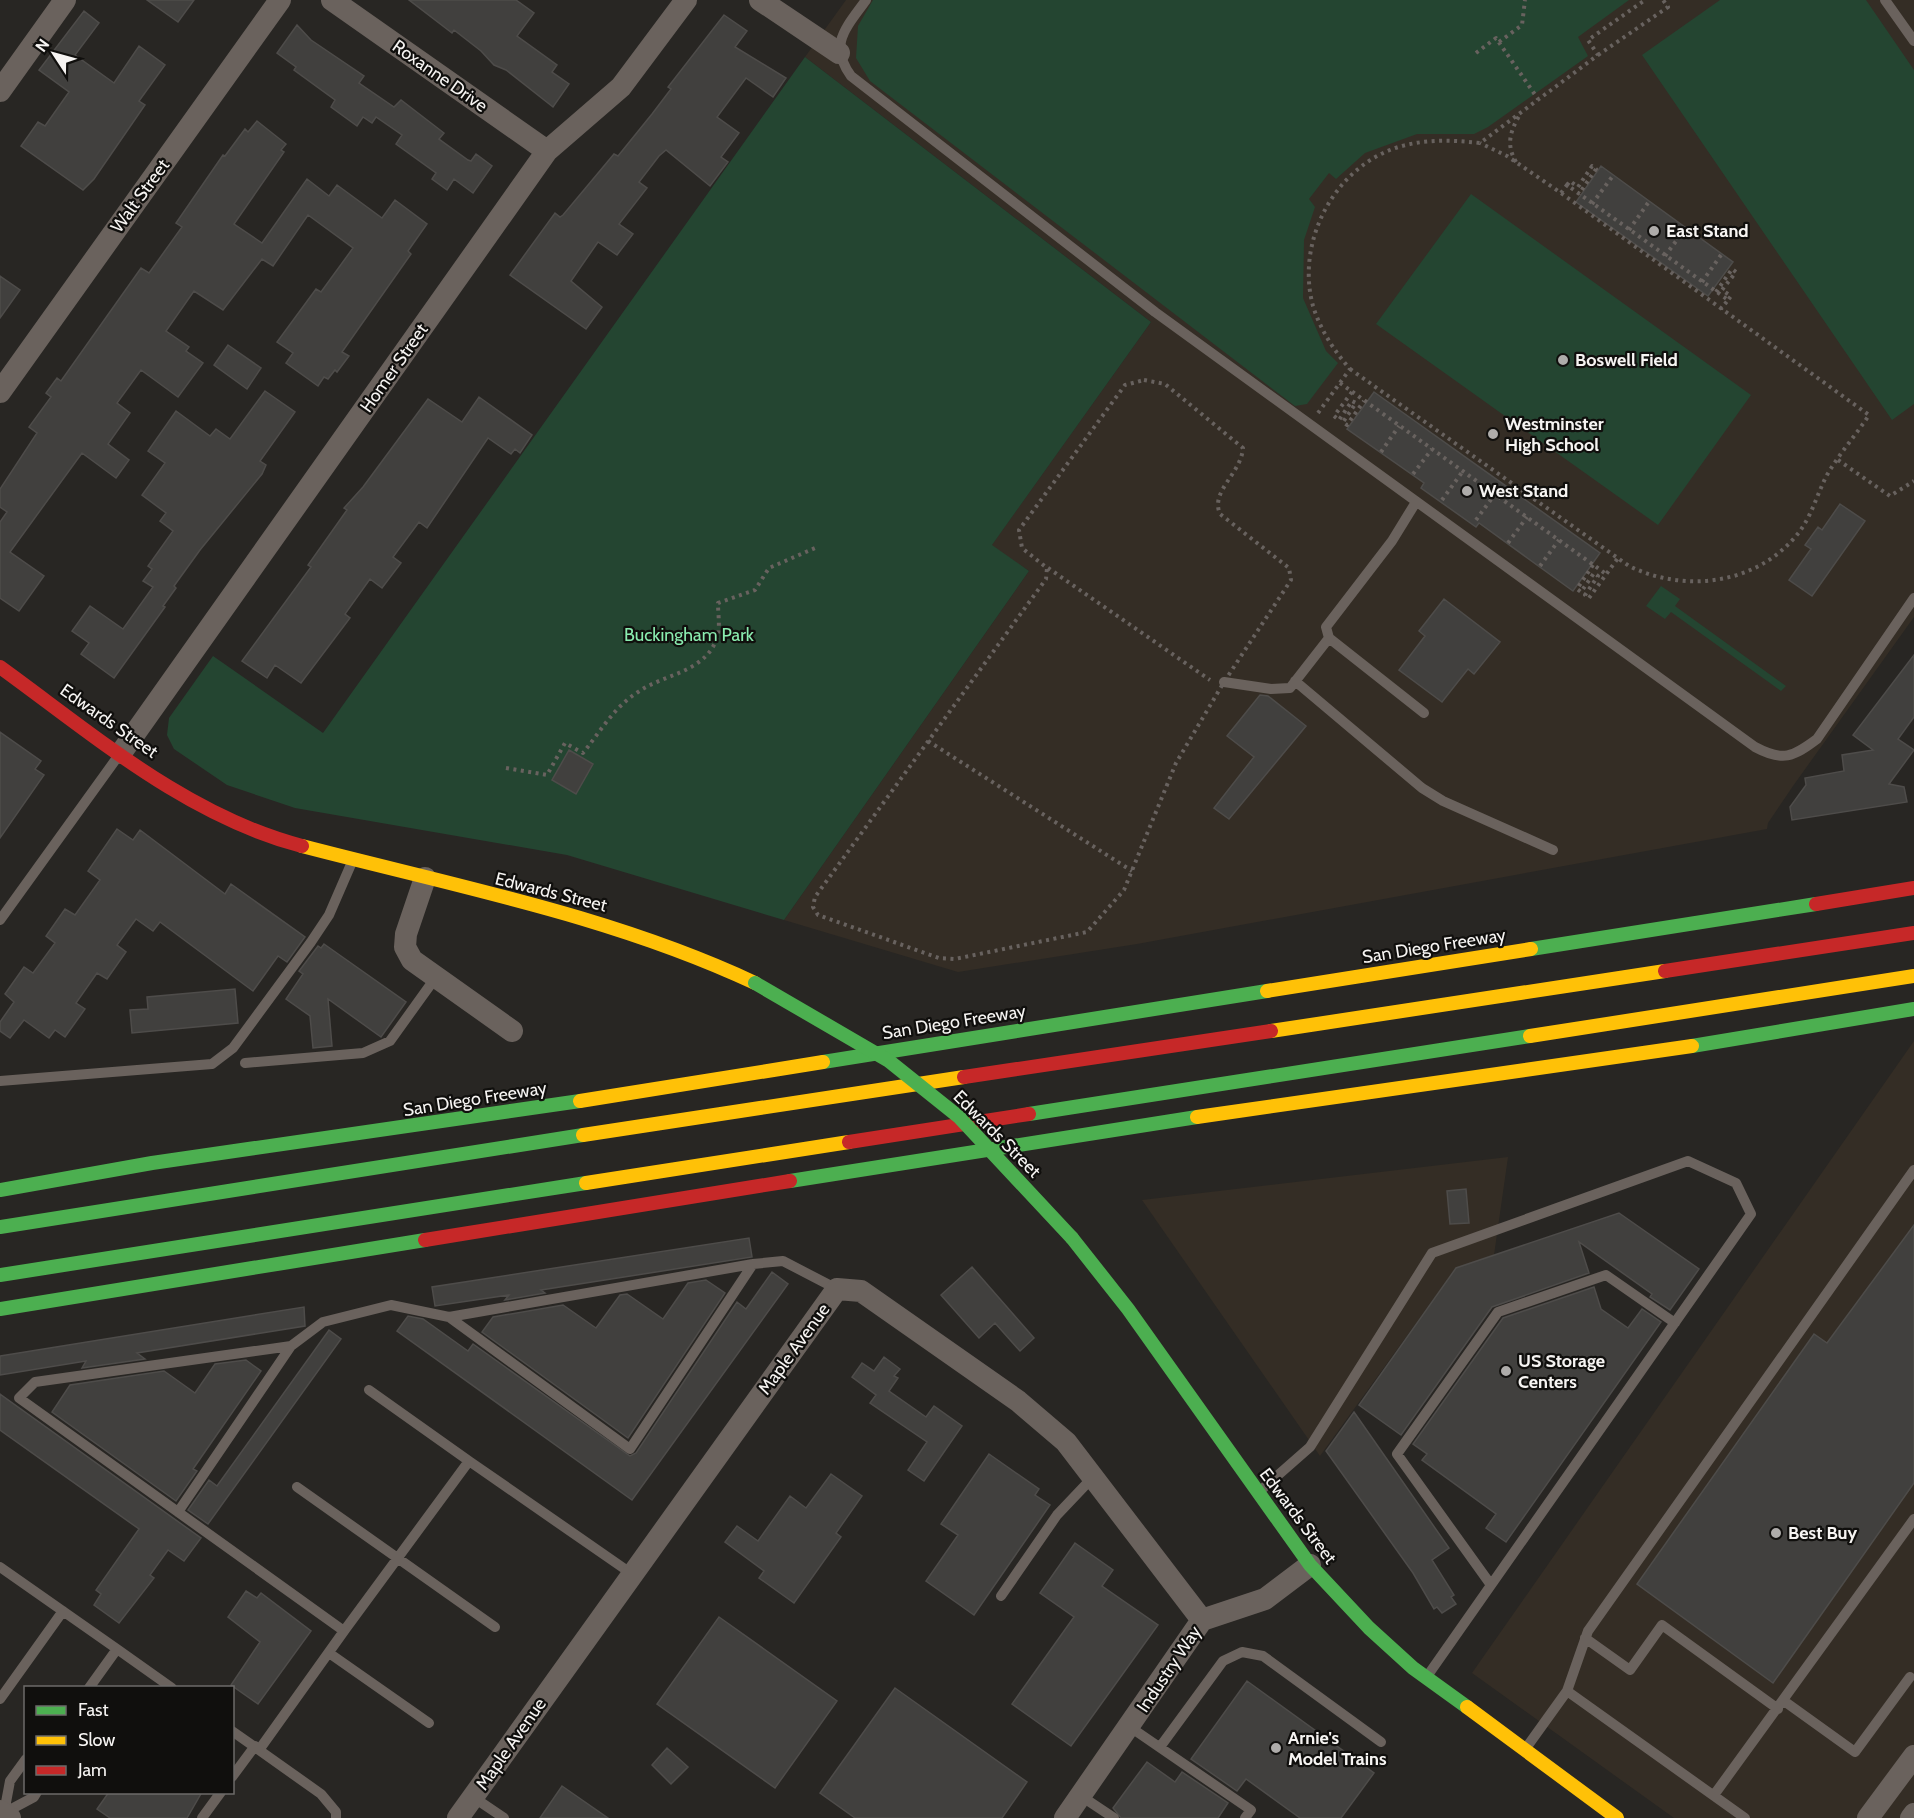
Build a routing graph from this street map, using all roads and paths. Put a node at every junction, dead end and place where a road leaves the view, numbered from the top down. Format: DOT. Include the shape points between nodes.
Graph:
graph roads {
  1 [pos="64,0"];
  2 [pos="280,0"];
  3 [pos="332,0"];
  4 [pos="686,0"];
  5 [pos="760,0"];
  6 [pos="866,0"];
  7 [pos="1525,0"];
  8 [pos="1645,0"];
  9 [pos="1663,0"];
  10 [pos="1885,0"];
  11 [pos="1914,40"];
  12 [pos="1499,42"];
  13 [pos="839,53"];
  14 [pos="1476,53"];
  15 [pos="1598,55"];
  16 [pos="0,91"];
  17 [pos="1538,99"];
  18 [pos="1521,112"];
  19 [pos="1479,143"];
  20 [pos="547,151"];
  21 [pos="1516,162"];
  22 [pos="1612,177"];
  23 [pos="1567,185"];
  24 [pos="1561,193"];
  25 [pos="1579,194"];
  26 [pos="1648,203"];
  27 [pos="1592,204"];
  28 [pos="1685,229"];
  29 [pos="1629,230"];
  30 [pos="1721,255"];
  31 [pos="1665,256"];
  32 [pos="1702,282"];
  33 [pos="1716,291"];
  34 [pos="1728,300"];
  35 [pos="1721,309"];
  36 [pos="1350,369"];
  37 [pos="1340,383"];
  38 [pos="0,392"];
  39 [pos="1352,392"];
  40 [pos="1364,401"];
  41 [pos="1309,426"];
  42 [pos="1398,426"];
  43 [pos="1432,449"];
  44 [pos="1381,452"];
  45 [pos="1838,460"];
  46 [pos="1463,471"];
  47 [pos="1413,474"];
  48 [pos="1914,481"];
  49 [pos="1495,494"];
  50 [pos="1443,500"];
  51 [pos="1416,502"];
  52 [pos="1527,517"];
  53 [pos="1476,520"];
  54 [pos="1559,539"];
  55 [pos="1508,543"];
  56 [pos="815,548"];
  57 [pos="1618,558"];
  58 [pos="1593,565"];
  59 [pos="1540,566"];
  60 [pos="1047,568"];
  61 [pos="1606,573"];
  62 [pos="1914,598"];
  63 [pos="1329,638"];
  64 [pos="0,667"];
  65 [pos="1295,681"];
  66 [pos="1222,685"];
  67 [pos="1424,713"];
  68 [pos="928,741"];
  69 [pos="121,753"];
  70 [pos="506,768"];
  71 [pos="1553,850"];
  72 [pos="353,859"];
  73 [pos="1132,871"];
  74 [pos="425,878"];
  75 [pos="1914,888"];
  76 [pos="0,920"];
  77 [pos="1914,933"];
  78 [pos="1914,976"];
  79 [pos="436,977"];
  80 [pos="1914,1009"];
  81 [pos="512,1031"];
  82 [pos="245,1063"];
  83 [pos="0,1081"];
  84 [pos="1914,1170"];
  85 [pos="0,1190"];
  86 [pos="0,1227"];
  87 [pos="753,1264"];
  88 [pos="0,1275"];
  89 [pos="837,1289"];
  90 [pos="0,1310"];
  91 [pos="449,1317"];
  92 [pos="1675,1323"];
  93 [pos="291,1346"];
  94 [pos="369,1390"];
  95 [pos="469,1461"];
  96 [pos="1094,1475"];
  97 [pos="297,1487"];
  98 [pos="1257,1493"];
  99 [pos="178,1512"];
  100 [pos="1914,1519"];
  101 [pos="397,1559"];
  102 [pos="1310,1565"];
  103 [pos="0,1567"];
  104 [pos="632,1574"];
  105 [pos="1491,1586"];
  106 [pos="1001,1596"];
  107 [pos="63,1611"];
  108 [pos="1202,1620"];
  109 [pos="495,1627"];
  110 [pos="344,1631"];
  111 [pos="1585,1638"];
  112 [pos="117,1649"];
  113 [pos="329,1653"];
  114 [pos="1913,1676"];
  115 [pos="158,1677"];
  116 [pos="1426,1678"];
  117 [pos="90,1686"];
  118 [pos="151,1686"];
  119 [pos="169,1686"];
  120 [pos="1567,1691"];
  121 [pos="0,1699"];
  122 [pos="1781,1705"];
  123 [pos="429,1723"];
  124 [pos="1130,1727"];
  125 [pos="234,1732"];
  126 [pos="1381,1742"];
  127 [pos="1160,1747"];
  128 [pos="257,1748"];
  129 [pos="1524,1751"];
  130 [pos="1914,1756"];
  131 [pos="24,1762"];
  132 [pos="234,1775"];
  133 [pos="36,1794"];
  134 [pos="220,1794"];
  135 [pos="1714,1795"];
  136 [pos="1081,1796"];
  137 [pos="473,1797"];
  138 [pos="1914,1814"];
  139 [pos="4,1815"];
  140 [pos="202,1818"];
  141 [pos="336,1818"];
  142 [pos="458,1818"];
  143 [pos="504,1818"];
  144 [pos="1065,1818"];
  145 [pos="1114,1818"];
  146 [pos="1245,1818"];
  147 [pos="1617,1818"];
  148 [pos="1745,1818"];
  149 [pos="1868,1818"];
  150 [pos="1911,1818"];
  1 -- 16 [label="street"];
  2 -- 38 [label="street, Walt Street"];
  3 -- 20 [label="street, Roxanne Drive"];
  4 -- 20 [label="street, Homer Street" via="621,87"];
  5 -- 13 [label="street"];
  6 -- 13 [label="lane" via="847,26 839,42"];
  7 -- 12 [label="path" via="1522,25"];
  8 -- 15 [label="path" via="1587,40"];
  9 -- 15 [label="path" via="1668,8"];
  10 -- 11 [label="lane"];
  12 -- 14 [label="path" via="1497,38"];
  12 -- 17 [label="path"];
  13 -- 41 [label="lane" via="851,76 893,111"];
  15 -- 17 [label="path"];
  17 -- 18 [label="path"];
  18 -- 19 [label="path"];
  18 -- 21 [label="path" via="1510,133 1511,153"];
  19 -- 21 [label="path"];
  19 -- 36 [label="path" via="1434,140 1389,150 1352,172 1327,206 1310,255 1311,293 1324,332"];
  20 -- 69 [label="street, Homer Street"];
  21 -- 24 [label="path"];
  22 -- 27 [label="path"];
  23 -- 24 [label="path"];
  23 -- 25 [label="path"];
  23 -- 25 [label="path" via="1570,181 1578,187 1592,166 1596,170"];
  24 -- 35 [label="path"];
  25 -- 27 [label="path"];
  26 -- 29 [label="path"];
  27 -- 29 [label="path"];
  28 -- 31 [label="path"];
  29 -- 31 [label="path"];
  30 -- 32 [label="path"];
  31 -- 32 [label="path"];
  32 -- 33 [label="path"];
  33 -- 34 [label="path"];
  33 -- 34 [label="path" via="1732,269 1736,272 1722,290 1731,296"];
  34 -- 35 [label="path"];
  35 -- 45 [label="path" via="1869,415"];
  36 -- 37 [label="path"];
  36 -- 57 [label="path"];
  37 -- 39 [label="path"];
  37 -- 41 [label="path"];
  39 -- 40 [label="path"];
  39 -- 40 [label="path" via="1335,416 1339,420 1352,401 1356,404 1343,422 1347,425"];
  40 -- 42 [label="path"];
  41 -- 51 [label="lane"];
  42 -- 43 [label="path"];
  42 -- 44 [label="path"];
  43 -- 46 [label="path"];
  43 -- 47 [label="path"];
  45 -- 48 [label="path" via="1890,496"];
  45 -- 57 [label="path" via="1811,516 1796,537 1760,566 1735,576 1681,583 1641,572"];
  46 -- 49 [label="path"];
  46 -- 50 [label="path"];
  49 -- 52 [label="path"];
  49 -- 53 [label="path"];
  51 -- 62 [label="lane" via="1768,754 1796,755 1817,739"];
  51 -- 63 [label="lane" via="1392,541 1326,627"];
  52 -- 54 [label="path"];
  52 -- 55 [label="path"];
  54 -- 58 [label="path"];
  54 -- 59 [label="path"];
  56 -- 70 [label="path" via="769,568 755,590 718,603 718,635 706,654 690,669 638,691 604,723 583,753 565,743 547,775"];
  57 -- 61 [label="path"];
  58 -- 61 [label="path"];
  58 -- 61 [label="path" via="1577,589 1581,592 1594,573 1598,576 1585,595 1589,598"];
  60 -- 66 [label="path"];
  60 -- 66 [label="path" via="1022,548 1019,530 1125,385 1144,380 1165,384 1243,448 1242,461 1219,495 1217,507 1220,514 1289,568 1290,580"];
  60 -- 68 [label="path" via="1046,579"];
  63 -- 65 [label="lane"];
  63 -- 67 [label="lane"];
  64 -- 69 [label="main road, Edwards Street"];
  65 -- 66 [label="lane" via="1290,688"];
  65 -- 71 [label="lane" via="1422,788"];
  66 -- 73 [label="path" via="1176,763"];
  68 -- 73 [label="path"];
  68 -- 73 [label="path" via="815,897 813,907 818,915 939,958 955,959 1087,932 1124,890"];
  69 -- 72 [label="main road, Edwards Street" via="239,826"];
  69 -- 76 [label="lane"];
  72 -- 74 [label="main road, Edwards Street"];
  72 -- 83 [label="lane" via="329,915 311,942 233,1048 212,1064"];
  74 -- 79 [label="street" via="405,947 412,960"];
  74 -- 98 [label="main road, Edwards Street, bridge" via="617,928 699,957 755,983 889,1062 959,1117 1072,1239 1128,1309"];
  75 -- 85 [label="main road, San Diego Freeway"];
  77 -- 86 [label="main road"];
  78 -- 88 [label="main road"];
  79 -- 81 [label="street"];
  79 -- 82 [label="lane" via="390,1041 378,1048 363,1053"];
  80 -- 90 [label="main road" via="1666,1050 1049,1139"];
  84 -- 111 [label="lane"];
  87 -- 89 [label="lane" via="783,1261"];
  87 -- 91 [label="lane"];
  87 -- 91 [label="lane" via="630,1449"];
  89 -- 96 [label="street, Maple Avenue" via="861,1291 1018,1401 1066,1442"];
  89 -- 104 [label="street, Maple Avenue"];
  91 -- 93 [label="lane" via="391,1305 323,1322"];
  92 -- 98 [label="lane" via="1751,1214 1736,1183 1688,1161 1431,1253 1310,1447"];
  92 -- 105 [label="lane"];
  92 -- 105 [label="lane" via="1606,1275 1498,1312 1396,1454"];
  93 -- 99 [label="lane"];
  93 -- 99 [label="lane" via="35,1382 19,1398"];
  94 -- 95 [label="lane"];
  95 -- 101 [label="lane"];
  95 -- 104 [label="lane"];
  96 -- 106 [label="lane" via="1057,1515"];
  96 -- 108 [label="street, Maple Avenue"];
  97 -- 101 [label="lane"];
  98 -- 102 [label="main road, Edwards Street"];
  99 -- 110 [label="lane"];
  100 -- 122 [label="lane"];
  101 -- 109 [label="lane"];
  101 -- 110 [label="lane"];
  102 -- 108 [label="street, Industry Way" via="1265,1599"];
  102 -- 116 [label="main road, Edwards Street" via="1369,1628"];
  103 -- 107 [label="lane"];
  104 -- 137 [label="street, Maple Avenue"];
  105 -- 116 [label="lane"];
  107 -- 112 [label="lane"];
  107 -- 121 [label="lane"];
  108 -- 124 [label="street, Industry Way"];
  110 -- 113 [label="lane"];
  111 -- 120 [label="lane"];
  111 -- 122 [label="lane" via="1630,1670 1662,1625"];
  112 -- 115 [label="lane"];
  112 -- 117 [label="lane"];
  113 -- 123 [label="lane"];
  113 -- 128 [label="lane"];
  114 -- 122 [label="lane" via="1855,1752"];
  115 -- 118 [label="lane"];
  115 -- 119 [label="lane"];
  116 -- 129 [label="main road, Edwards Street"];
  120 -- 129 [label="lane"];
  120 -- 135 [label="lane"];
  122 -- 135 [label="lane"];
  124 -- 127 [label="lane"];
  124 -- 136 [label="street, Industry Way"];
  125 -- 128 [label="lane"];
  126 -- 127 [label="lane" via="1263,1656 1242,1652 1223,1661"];
  127 -- 146 [label="lane" via="1251,1810"];
  128 -- 132 [label="lane"];
  128 -- 141 [label="lane" via="321,1794 336,1812"];
  129 -- 147 [label="main road, Edwards Street"];
  130 -- 149 [label="street"];
  131 -- 139 [label="lane" via="10,1780"];
  133 -- 139 [label="lane"];
  134 -- 140 [label="lane"];
  135 -- 148 [label="lane"];
  136 -- 144 [label="street, Industry Way"];
  136 -- 145 [label="lane"];
  137 -- 142 [label="street, Maple Avenue"];
  137 -- 143 [label="lane"];
  138 -- 150 [label="street"];
}
